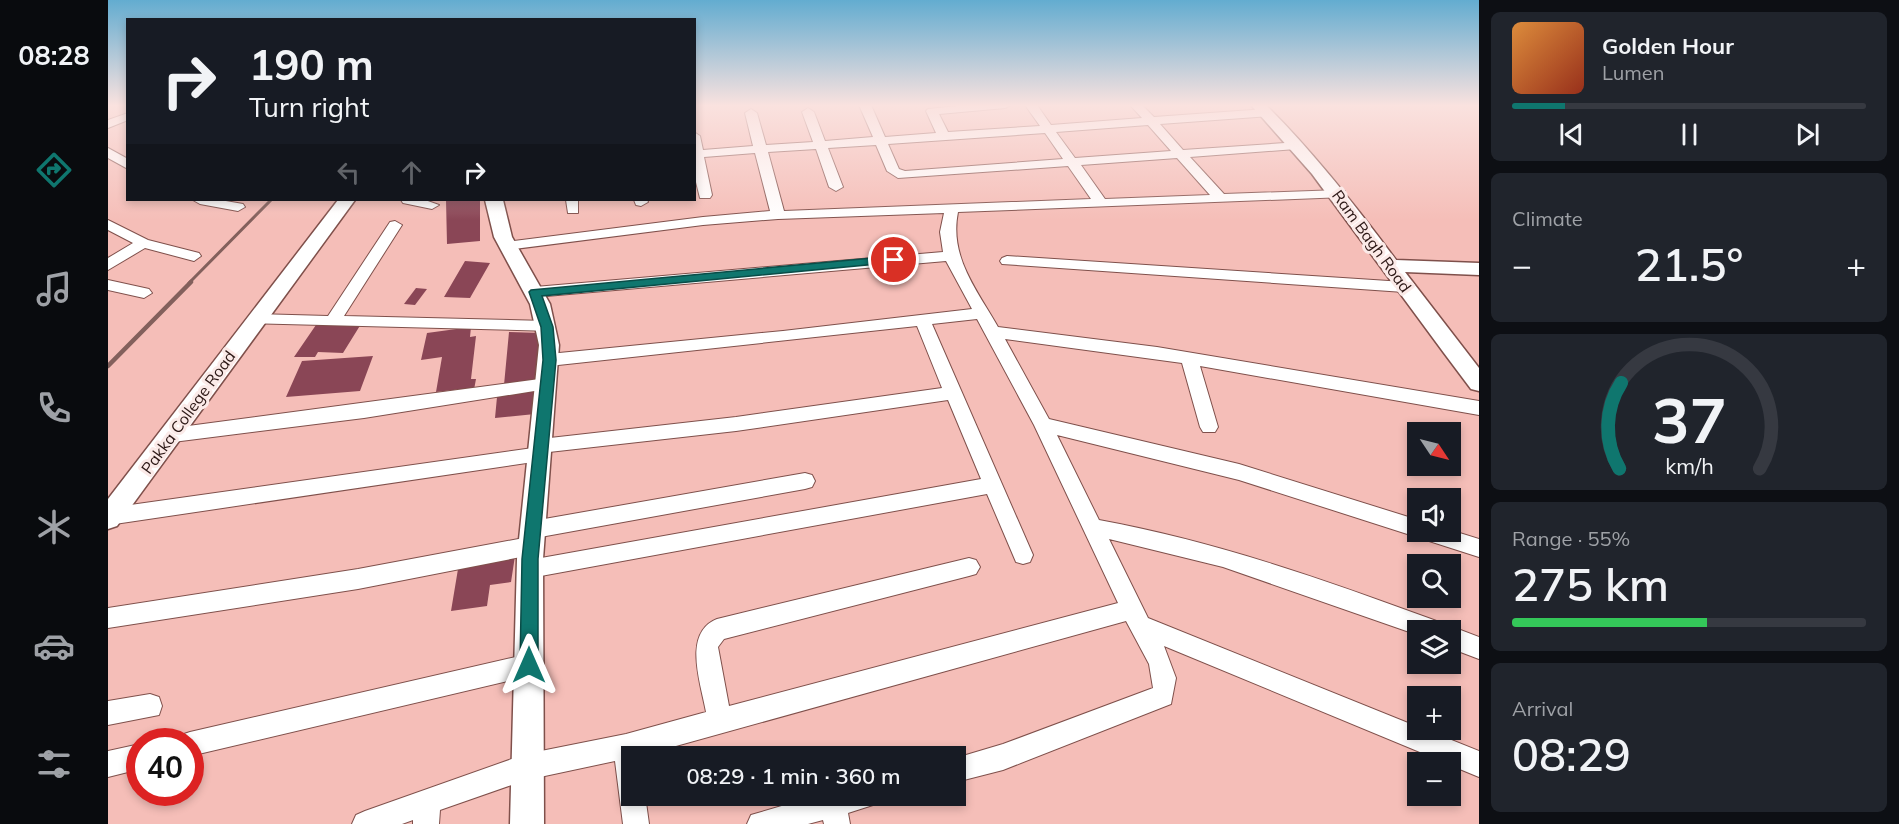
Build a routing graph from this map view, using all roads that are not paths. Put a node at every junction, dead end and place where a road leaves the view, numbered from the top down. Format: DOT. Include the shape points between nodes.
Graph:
graph roads {
  1 [pos="759,143"];
  2 [pos="851,143"];
  3 [pos="881,143"];
  4 [pos="1058,143"];
  5 [pos="1170,143"];
  6 [pos="820,145"];
  7 [pos="1296,145"];
  8 [pos="760,149"];
  9 [pos="108,152"];
  10 [pos="696,154"];
  11 [pos="1180,155"];
  12 [pos="1072,163"];
  13 [pos="126,164"];
  14 [pos="836,187"];
  15 [pos="1340,194"];
  16 [pos="705,195"];
  17 [pos="1220,198"];
  18 [pos="205,201"];
  19 [pos="332,201"];
  20 [pos="345,201"];
  21 [pos="356,201"];
  22 [pos="413,201"];
  23 [pos="494,201"];
  24 [pos="1101,203"];
  25 [pos="432,205"];
  26 [pos="238,207"];
  27 [pos="952,207"];
  28 [pos="778,215"];
  29 [pos="395,225"];
  30 [pos="111,230"];
  31 [pos="143,243"];
  32 [pos="507,246"];
  33 [pos="194,256"];
  34 [pos="951,256"];
  35 [pos="1007,261"];
  36 [pos="108,264"];
  37 [pos="1391,266"];
  38 [pos="1479,269"];
  39 [pos="108,285"];
  40 [pos="1404,287"];
  41 [pos="535,292"];
  42 [pos="144,293"];
  43 [pos="982,313"];
  44 [pos="260,314"];
  45 [pos="922,320"];
  46 [pos="333,321"];
  47 [pos="547,327"];
  48 [pos="991,332"];
  49 [pos="1189,358"];
  50 [pos="548,372"];
  51 [pos="1476,377"];
  52 [pos="952,393"];
  53 [pos="1479,408"];
  54 [pos="1043,425"];
  55 [pos="1209,427"];
  56 [pos="173,435"];
  57 [pos="541,450"];
  58 [pos="805,480"];
  59 [pos="991,485"];
  60 [pos="109,518"];
  61 [pos="1407,525"];
  62 [pos="1095,528"];
  63 [pos="1460,542"];
  64 [pos="531,548"];
  65 [pos="1479,548"];
  66 [pos="1023,555"];
  67 [pos="969,567"];
  68 [pos="1136,617"];
  69 [pos="108,618"];
  70 [pos="1407,622"];
  71 [pos="1461,642"];
  72 [pos="1479,648"];
  73 [pos="529,665"];
  74 [pos="150,706"];
  75 [pos="108,713"];
  76 [pos="719,719"];
  77 [pos="204,741"];
  78 [pos="626,746"];
  79 [pos="621,747"];
  80 [pos="126,760"];
  81 [pos="108,764"];
  82 [pos="1479,764"];
  83 [pos="526,767"];
  84 [pos="966,767"];
  85 [pos="634,806"];
  86 [pos="848,806"];
  87 [pos="427,813"];
  88 [pos="835,814"];
  89 [pos="365,824"];
  90 [pos="527,824"];
  91 [pos="636,824"];
  92 [pos="760,824"];
  1 -- 8 [label="street"];
  2 -- 6 [label="street"];
  3 -- 12 [label="street" via="894,171 903,176"];
  4 -- 12 [label="street"];
  5 -- 11 [label="street"];
  6 -- 8 [label="street"];
  6 -- 14 [label="street"];
  7 -- 11 [label="street"];
  7 -- 15 [label="street, Ram Bagh Road"];
  8 -- 10 [label="street"];
  8 -- 28 [label="street"];
  9 -- 13 [label="street"];
  10 -- 16 [label="street"];
  11 -- 12 [label="street"];
  11 -- 17 [label="street"];
  12 -- 24 [label="street"];
  15 -- 17 [label="street"];
  15 -- 37 [label="street, Ram Bagh Road"];
  17 -- 24 [label="street"];
  18 -- 26 [label="street"];
  19 -- 44 [label="street" via="254,304 252,314"];
  20 -- 44 [label="street, Pakka College Road"];
  21 -- 44 [label="street" via="278,304"];
  22 -- 25 [label="street"];
  23 -- 32 [label="street" via="497,225"];
  24 -- 27 [label="street"];
  27 -- 28 [label="street"];
  27 -- 34 [label="street" via="947,232"];
  28 -- 32 [label="street"];
  29 -- 46 [label="street"];
  30 -- 31 [label="street"];
  31 -- 33 [label="street"];
  31 -- 36 [label="street"];
  32 -- 41 [label="street"];
  34 -- 41 [label="street"];
  34 -- 43 [label="street"];
  35 -- 40 [label="street"];
  37 -- 38 [label="street"];
  37 -- 40 [label="street, Ram Bagh Road"];
  39 -- 42 [label="street"];
  40 -- 51 [label="street, Ram Bagh Road"];
  41 -- 47 [label="street"];
  43 -- 45 [label="street"];
  43 -- 48 [label="street"];
  44 -- 46 [label="street"];
  44 -- 56 [label="street, Pakka College Road"];
  45 -- 50 [label="street"];
  45 -- 52 [label="street"];
  46 -- 47 [label="street"];
  47 -- 50 [label="street"];
  48 -- 49 [label="street"];
  48 -- 54 [label="street"];
  49 -- 53 [label="street"];
  49 -- 55 [label="street"];
  50 -- 56 [label="street" via="376,410"];
  50 -- 57 [label="street"];
  52 -- 57 [label="street"];
  52 -- 59 [label="street"];
  54 -- 61 [label="street" via="1239,472"];
  54 -- 62 [label="street"];
  56 -- 60 [label="street, Pakka College Road"];
  57 -- 60 [label="street"];
  57 -- 64 [label="street"];
  58 -- 64 [label="street"];
  59 -- 64 [label="street"];
  59 -- 66 [label="street"];
  62 -- 68 [label="street"];
  62 -- 70 [label="street" via="1200,550"];
  63 -- 65 [label="street"];
  64 -- 69 [label="street"];
  64 -- 73 [label="street"];
  67 -- 76 [label="street" via="717,630 708,639 707,647"];
  68 -- 76 [label="street"];
  68 -- 82 [label="street"];
  68 -- 84 [label="street" via="1164,671 1167,685 1163,696"];
  71 -- 72 [label="street"];
  73 -- 77 [label="street"];
  73 -- 83 [label="street"];
  74 -- 75 [label="street"];
  76 -- 78 [label="street"];
  79 -- 83 [label="street"];
  80 -- 81 [label="street"];
  83 -- 87 [label="street"];
  83 -- 90 [label="street"];
  85 -- 91 [label="street"];
  86 -- 88 [label="street"];
  87 -- 89 [label="street"];
  88 -- 92 [label="street"];
}
